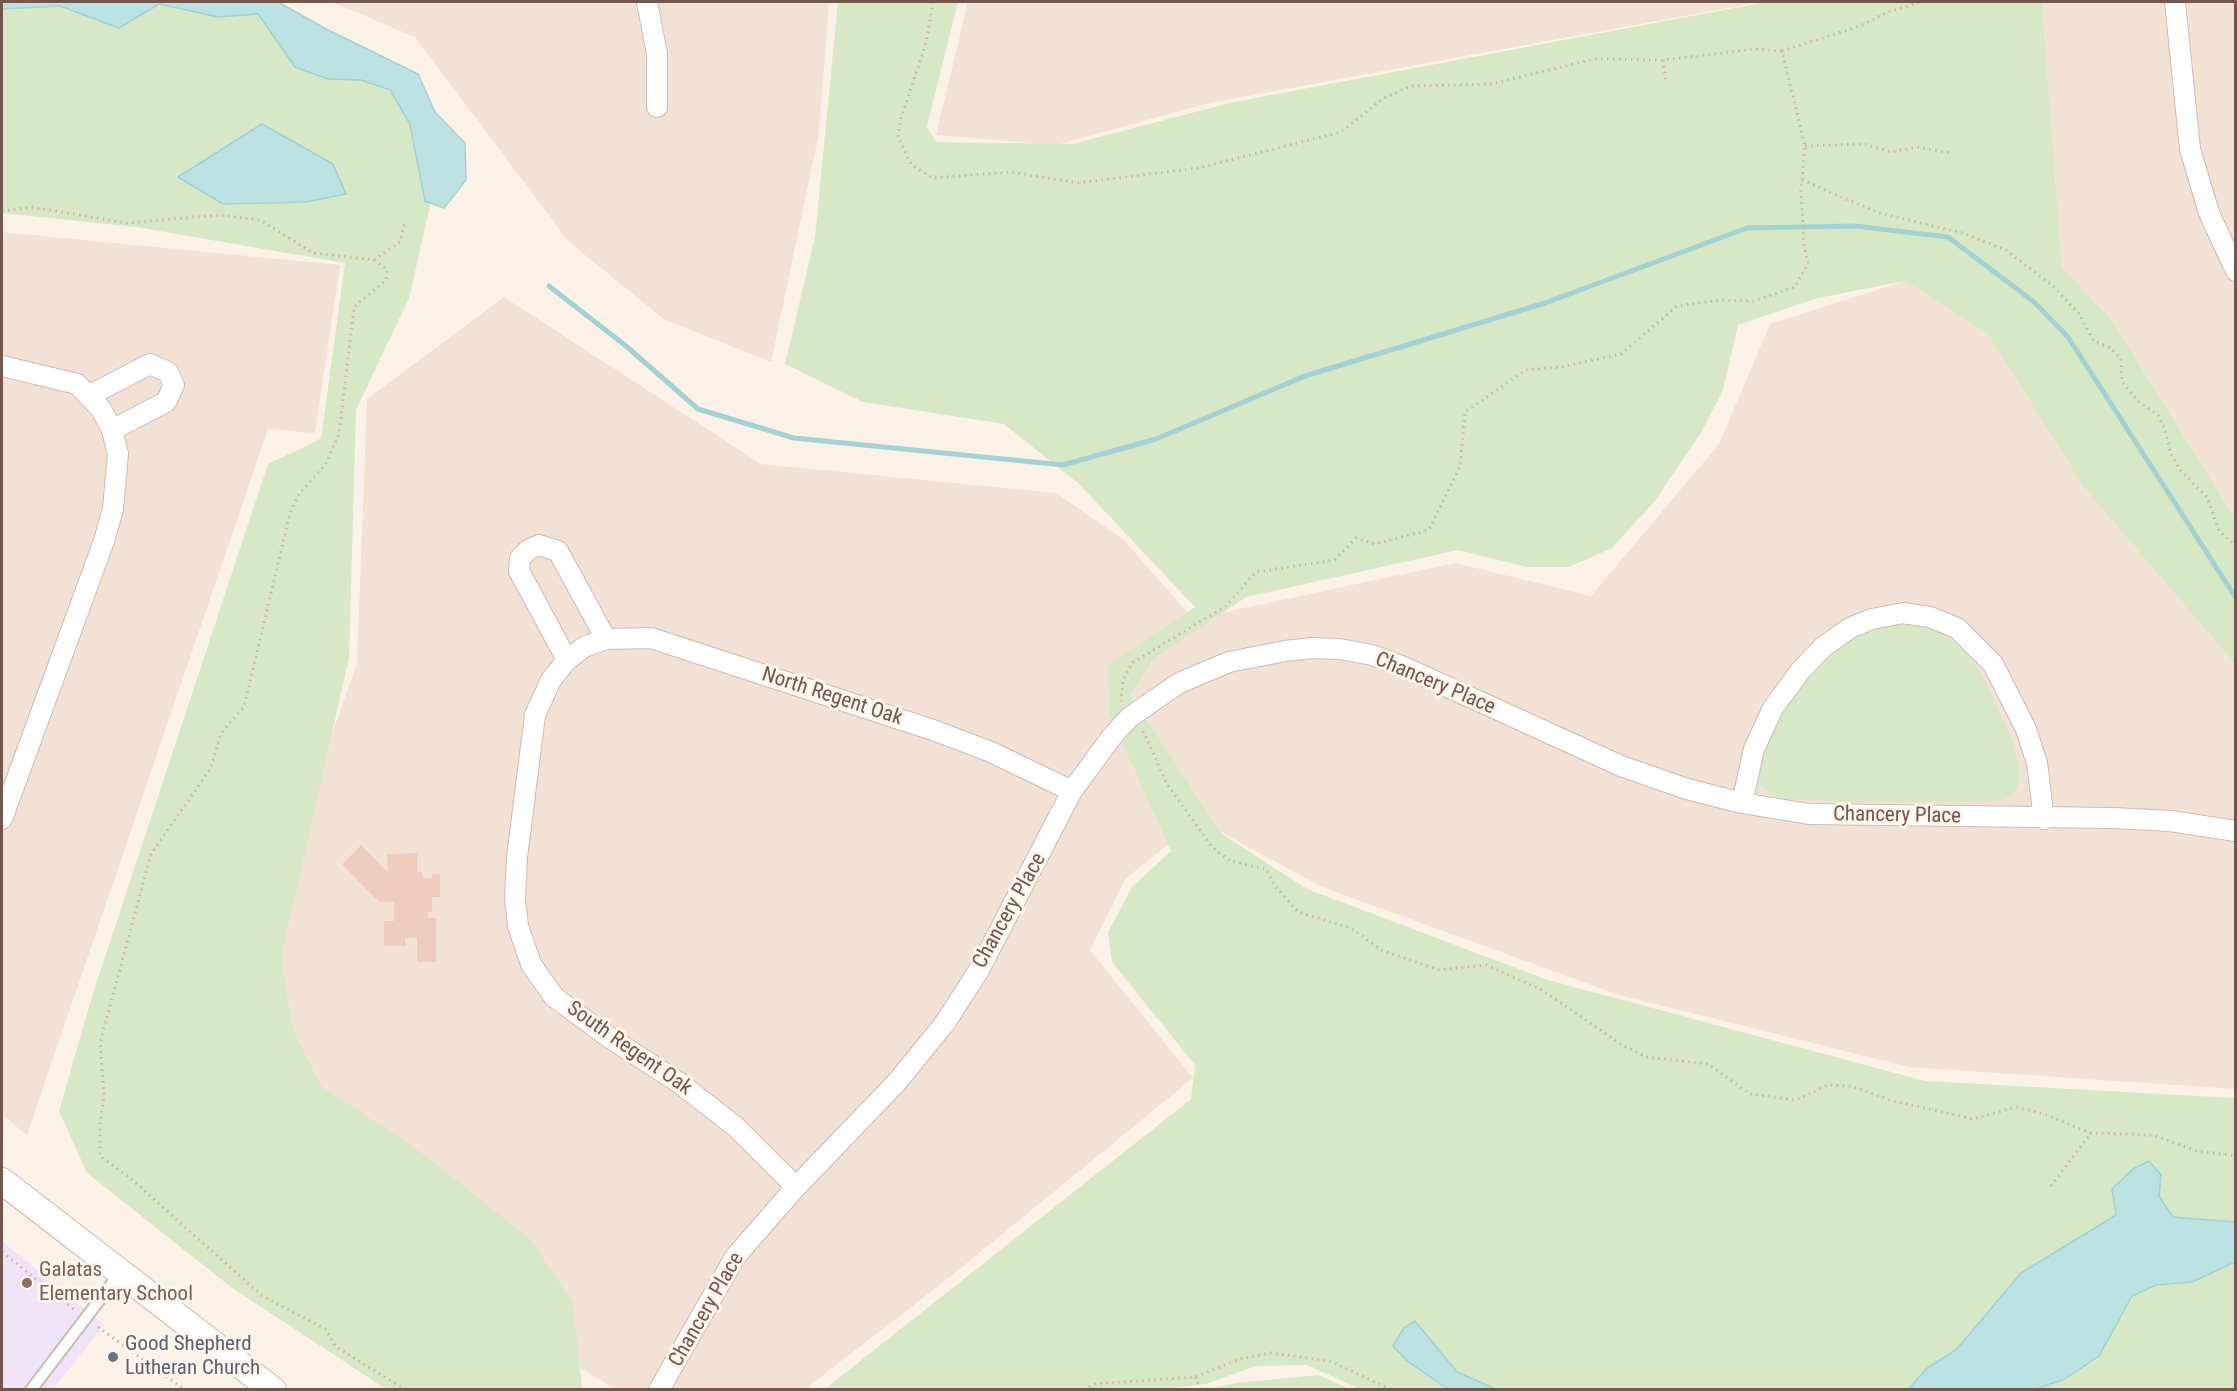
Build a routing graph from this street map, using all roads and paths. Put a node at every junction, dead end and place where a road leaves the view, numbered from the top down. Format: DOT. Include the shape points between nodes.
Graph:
graph roads {
  1 [pos="647,2"];
  2 [pos="933,2"];
  3 [pos="1920,2"];
  4 [pos="2175,2"];
  5 [pos="1782,51"];
  6 [pos="1663,60"];
  7 [pos="1666,82"];
  8 [pos="657,107"];
  9 [pos="1805,146"];
  10 [pos="1952,153"];
  11 [pos="1802,180"];
  12 [pos="2,210"];
  13 [pos="405,222"];
  14 [pos="374,260"];
  15 [pos="2235,270"];
  16 [pos="2,366"];
  17 [pos="90,395"];
  18 [pos="112,430"];
  19 [pos="2235,546"];
  20 [pos="606,639"];
  21 [pos="584,647"];
  22 [pos="567,660"];
  23 [pos="1130,717"];
  24 [pos="1072,791"];
  25 [pos="1742,803"];
  26 [pos="2,819"];
  27 [pos="2044,819"];
  28 [pos="2235,831"];
  29 [pos="2091,1133"];
  30 [pos="2235,1156"];
  31 [pos="2,1181"];
  32 [pos="2051,1186"];
  33 [pos="796,1187"];
  34 [pos="120,1272"];
  35 [pos="1195,1377"];
  36 [pos="661,1388"];
  37 [pos="31,1389"];
  38 [pos="273,1389"];
  39 [pos="406,1389"];
  40 [pos="1084,1389"];
  41 [pos="1201,1389"];
  42 [pos="1392,1389"];
  1 -- 8 [label="street" via="657,54"];
  2 -- 6 [label="path" via="926,43 898,137 911,164 932,178 1011,172 1078,183 1198,168 1341,132 1384,98 1410,86 1491,84 1594,59"];
  3 -- 5 [label="path"];
  4 -- 15 [label="street" via="2190,149 2209,213"];
  5 -- 6 [label="path" via="1755,49"];
  5 -- 9 [label="path"];
  6 -- 7 [label="path"];
  9 -- 10 [label="path" via="1863,144 1892,152 1916,147"];
  9 -- 11 [label="path"];
  11 -- 19 [label="path" via="1879,213 1962,233 2006,250 2054,287 2080,315 2093,340 2121,358 2122,382 2139,402 2158,415 2180,470 2207,497 2219,531"];
  11 -- 23 [label="path" via="1808,264 1795,287 1754,301 1722,300 1677,306 1621,354 1526,370 1466,412 1460,466 1429,530 1374,544 1356,538 1335,560 1256,572 1226,606 1132,663 1123,680 1121,708"];
  12 -- 14 [label="path" via="32,207 127,223 219,215 260,220 313,253"];
  13 -- 14 [label="path" via="400,243"];
  14 -- 39 [label="path" via="387,269 386,280 354,307 339,434 325,465 299,494 290,513 244,707 221,733 210,768 152,854 100,1043 104,1096 100,1156 129,1177 261,1295 325,1329 336,1347"];
  16 -- 17 [label="street" via="77,384"];
  17 -- 18 [label="street"];
  17 -- 18 [label="street" via="150,364 168,372 174,386 166,402"];
  18 -- 26 [label="street" via="118,454 113,509"];
  20 -- 21 [label="street, North Regent Oak"];
  20 -- 22 [label="street" via="558,550 539,545 528,550 520,558 519,571"];
  20 -- 24 [label="street, North Regent Oak" via="651,638 849,700 991,752"];
  21 -- 22 [label="street, South Regent Oak"];
  22 -- 33 [label="street, South Regent Oak" via="551,680 535,715 517,857 518,926 531,964 554,997 736,1127"];
  23 -- 24 [label="street, Chancery Place"];
  23 -- 25 [label="street, Chancery Place" via="1179,683 1229,662 1285,651 1340,649 1404,667 1621,766"];
  23 -- 29 [label="path" via="1142,729 1167,784 1212,847 1230,861 1266,869 1298,912 1351,928 1381,950 1439,970 1485,965 1542,990 1622,1045 1647,1057 1708,1064 1750,1094 1796,1100 1828,1085 1851,1086 1890,1100 1973,1119 2016,1107"];
  24 -- 33 [label="street, Chancery Place" via="979,970 945,1023 897,1082"];
  25 -- 27 [label="street, Chancery Place" via="1809,814"];
  25 -- 27 [label="street" via="1754,749 1773,708 1801,670 1823,647 1850,628 1903,613 1930,617 1957,628 1993,664 2026,729 2037,763"];
  27 -- 28 [label="street, Chancery Place" via="2170,821"];
  29 -- 30 [label="path" via="2153,1135 2197,1151"];
  29 -- 32 [label="path"];
  31 -- 34 [label="street"];
  33 -- 36 [label="street, Chancery Place" via="735,1257"];
  34 -- 37 [label="lane"];
  34 -- 38 [label="street"];
  35 -- 40 [label="path" via="1094,1384"];
  35 -- 41 [label="path"];
  35 -- 42 [label="path" via="1240,1359 1272,1353 1330,1361"];
}
